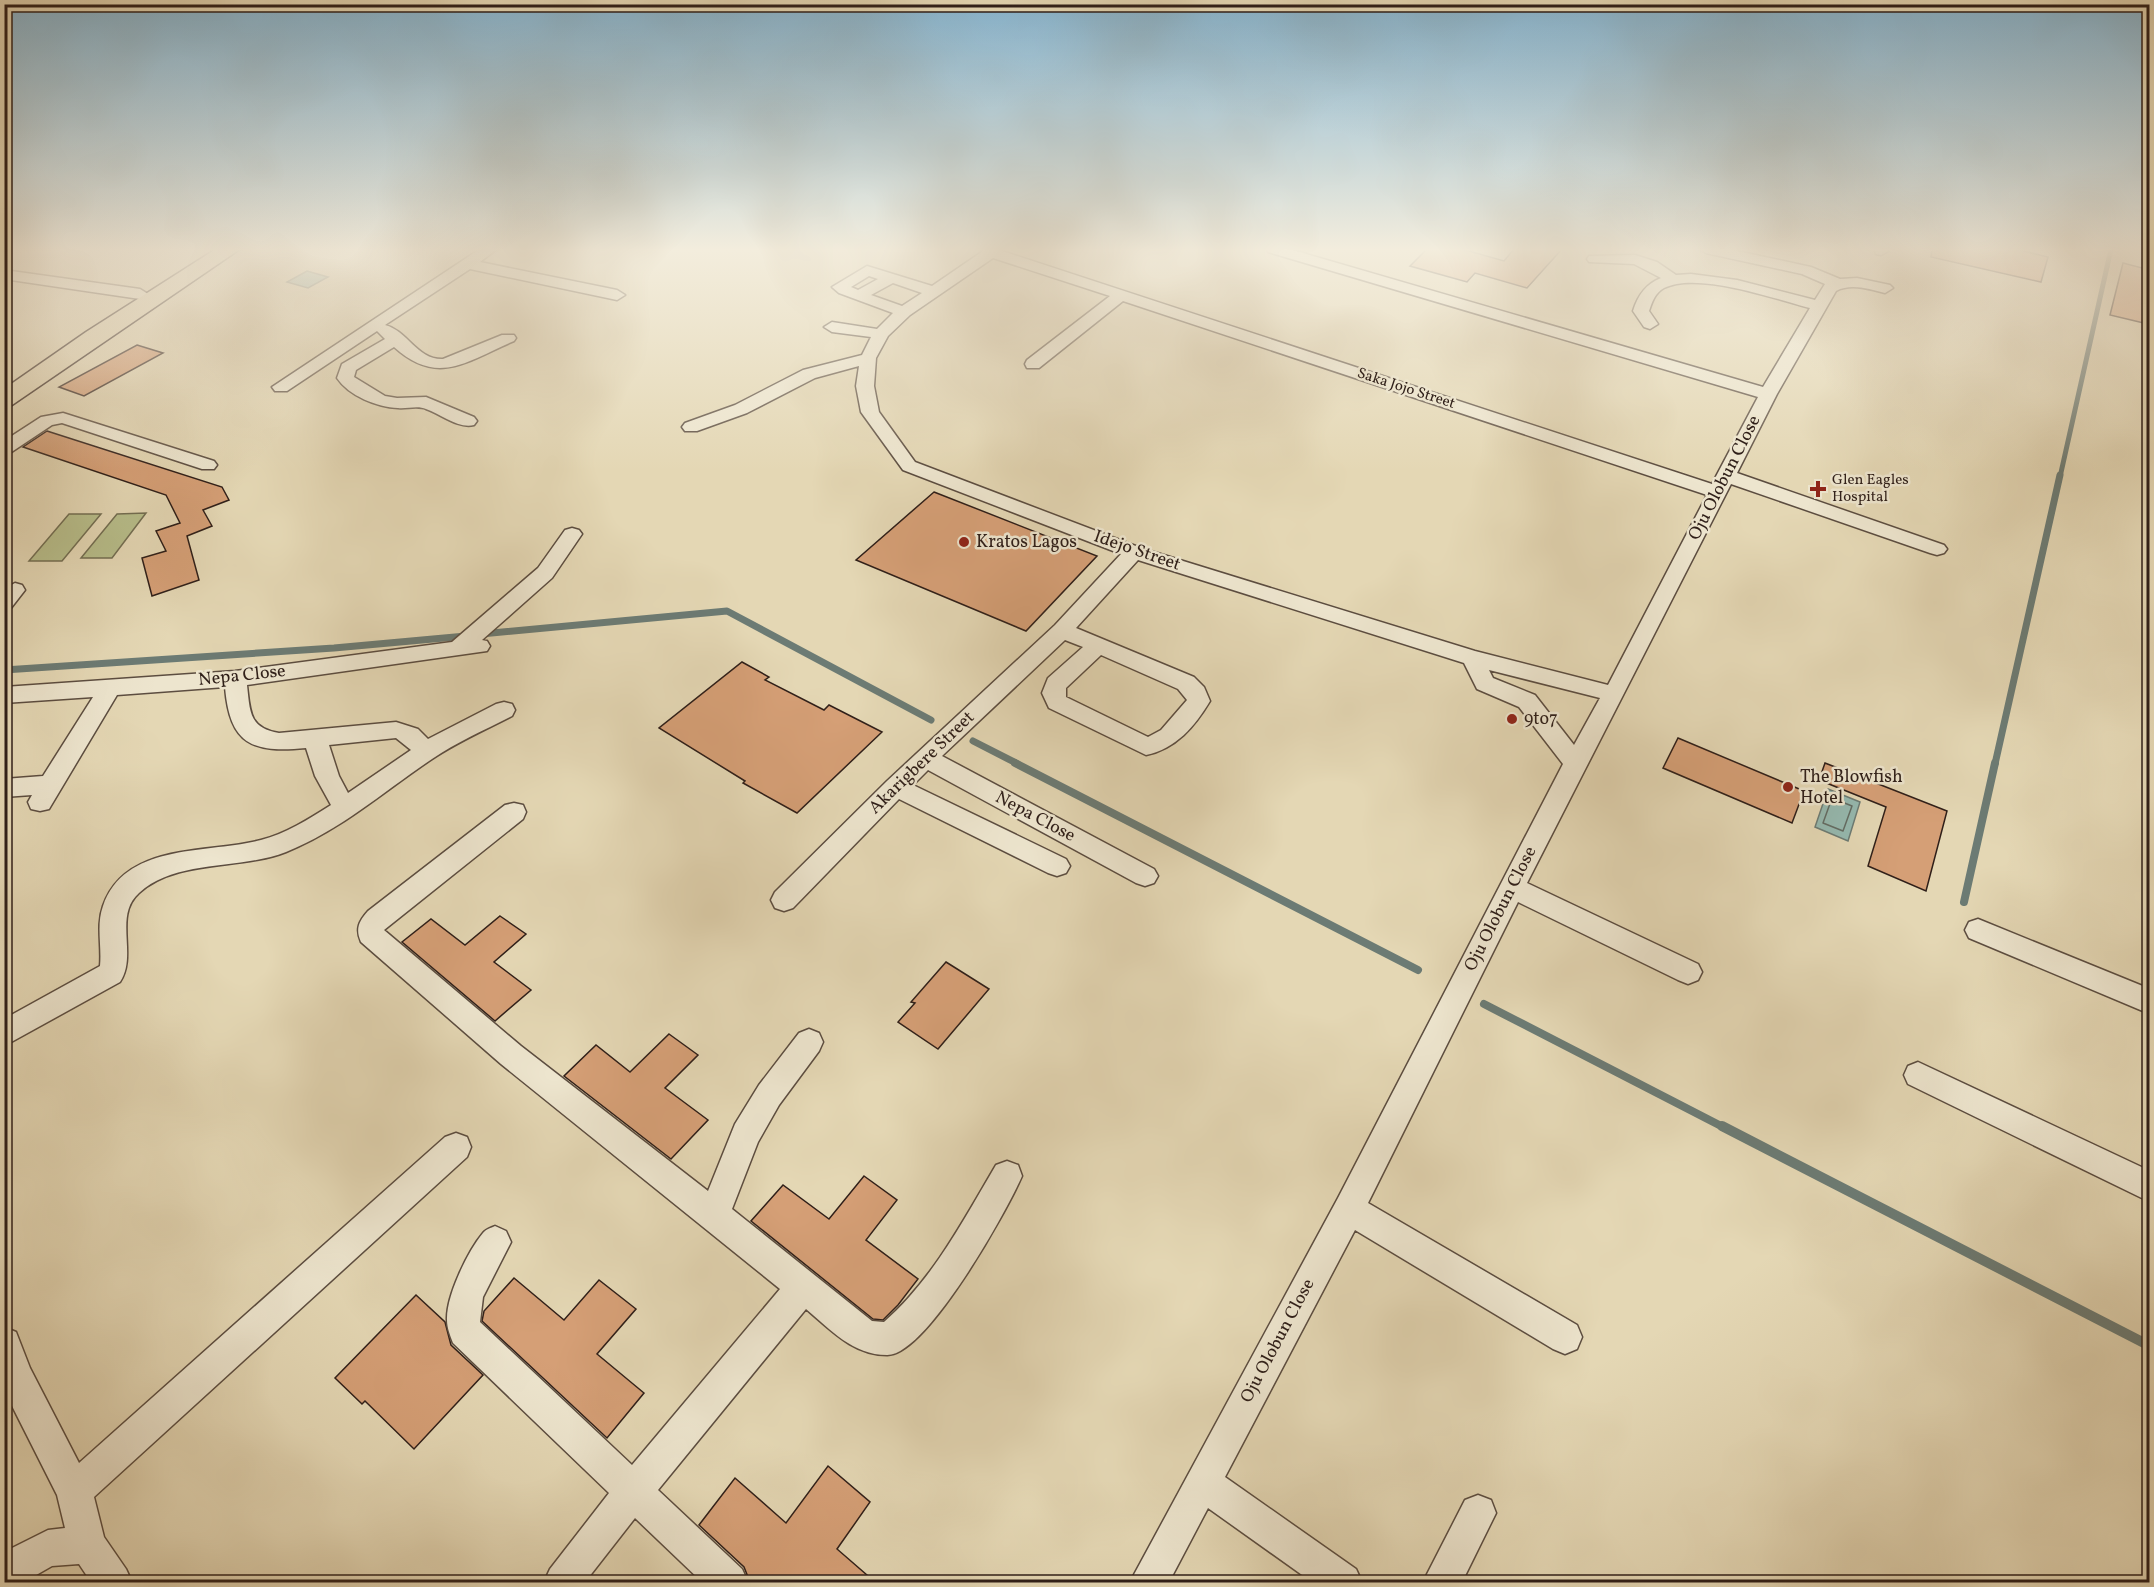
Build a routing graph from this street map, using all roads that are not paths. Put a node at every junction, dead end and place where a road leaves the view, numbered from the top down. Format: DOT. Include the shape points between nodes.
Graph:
graph roads {
  1 [pos="104,323"];
  2 [pos="106,323"];
  3 [pos="376,323"];
  4 [pos="893,323"];
  5 [pos="1085,323"];
  6 [pos="1210,323"];
  7 [pos="1526,323"];
  8 [pos="1809,323"];
  9 [pos="373,325"];
  10 [pos="832,327"];
  11 [pos="882,334"];
  12 [pos="508,338"];
  13 [pos="396,339"];
  14 [pos="868,358"];
  15 [pos="1033,364"];
  16 [pos="4,383"];
  17 [pos="281,387"];
  18 [pos="1768,394"];
  19 [pos="4,400"];
  20 [pos="468,421"];
  21 [pos="691,427"];
  22 [pos="4,449"];
  23 [pos="208,465"];
  24 [pos="1722,484"];
  25 [pos="572,534"];
  26 [pos="1938,549"];
  27 [pos="1134,552"];
  28 [pos="1062,630"];
  29 [pos="1098,646"];
  30 [pos="1472,657"];
  31 [pos="236,679"];
  32 [pos="110,688"];
  33 [pos="1614,694"];
  34 [pos="4,695"];
  35 [pos="504,710"];
  36 [pos="315,739"];
  37 [pos="425,752"];
  38 [pos="925,758"];
  39 [pos="1575,763"];
  40 [pos="4,788"];
  41 [pos="896,788"];
  42 [pos="345,809"];
  43 [pos="514,812"];
  44 [pos="1057,866"];
  45 [pos="1145,876"];
  46 [pos="1512,888"];
  47 [pos="784,900"];
  48 [pos="1978,930"];
  49 [pos="1688,972"];
  50 [pos="2150,1002"];
  51 [pos="4,1034"];
  52 [pos="809,1042"];
  53 [pos="1918,1075"];
  54 [pos="456,1146"];
  55 [pos="1007,1176"];
  56 [pos="2150,1187"];
  57 [pos="1349,1209"];
  58 [pos="714,1215"];
  59 [pos="495,1242"];
  60 [pos="803,1287"];
  61 [pos="1565,1337"];
  62 [pos="4,1344"];
  63 [pos="10,1380"];
  64 [pos="1203,1483"];
  65 [pos="74,1491"];
  66 [pos="633,1494"];
  67 [pos="1478,1513"];
  68 [pos="88,1545"];
  69 [pos="4,1573"];
  70 [pos="113,1582"];
  71 [pos="563,1582"];
  72 [pos="729,1582"];
  73 [pos="1149,1582"];
  74 [pos="1343,1582"];
  75 [pos="1442,1582"];
  1 -- 16 [label="highway"];
  2 -- 19 [label="highway"];
  3 -- 9 [label="street"];
  4 -- 11 [label="street, Idejo Street"];
  5 -- 15 [label="street"];
  6 -- 24 [label="street, Saka Jojo Street"];
  7 -- 18 [label="street"];
  8 -- 18 [label="street, Oju Olobun Close"];
  9 -- 13 [label="street"];
  9 -- 17 [label="street"];
  10 -- 11 [label="street"];
  11 -- 14 [label="street, Idejo Street"];
  12 -- 13 [label="street" via="435,365 422,363"];
  13 -- 20 [label="street" via="348,368 345,378 380,400 426,402"];
  14 -- 21 [label="street" via="809,374 741,409"];
  14 -- 27 [label="street, Idejo Street" via="865,386 870,412 909,466"];
  18 -- 24 [label="street, Oju Olobun Close"];
  22 -- 23 [label="street" via="47,421 63,418"];
  24 -- 26 [label="street, Saka Jojo Street"];
  24 -- 33 [label="street, Oju Olobun Close"];
  25 -- 31 [label="street, Nepa Close" via="545,573 475,638"];
  27 -- 28 [label="street, Akarigbere Street"];
  27 -- 30 [label="street, Idejo Street"];
  28 -- 29 [label="street"];
  28 -- 38 [label="street, Akarigbere Street"];
  29 -- 29 [label="street" via="1186,683 1196,693 1199,701 1166,741 1146,746 1057,702 1053,693 1056,684"];
  30 -- 33 [label="street, Idejo Street"];
  30 -- 39 [label="street" via="1485,683 1532,706"];
  31 -- 32 [label="street, Nepa Close"];
  31 -- 36 [label="street" via="241,716 252,736 279,742"];
  32 -- 34 [label="street, Nepa Close"];
  32 -- 40 [label="street" via="46,793"];
  33 -- 39 [label="street, Oju Olobun Close"];
  35 -- 37 [label="street"];
  36 -- 37 [label="street" via="396,730 416,738"];
  36 -- 42 [label="street" via="327,776"];
  37 -- 42 [label="street"];
  38 -- 41 [label="street, Akarigbere Street"];
  38 -- 45 [label="street, Nepa Close"];
  39 -- 46 [label="street, Oju Olobun Close"];
  41 -- 44 [label="street"];
  41 -- 47 [label="street, Akarigbere Street"];
  42 -- 51 [label="street" via="278,845 163,867 130,884 118,898 112,920 114,968 110,974"];
  43 -- 58 [label="street" via="377,919 370,934 512,1055"];
  46 -- 49 [label="street"];
  46 -- 57 [label="street, Oju Olobun Close"];
  48 -- 50 [label="street"];
  52 -- 58 [label="street" via="769,1095 746,1134"];
  53 -- 56 [label="street"];
  54 -- 65 [label="street"];
  55 -- 60 [label="street" via="945,1280 909,1324 890,1339 866,1337"];
  57 -- 61 [label="street"];
  57 -- 64 [label="street, Oju Olobun Close"];
  58 -- 60 [label="street"];
  59 -- 66 [label="street" via="463,1308 465,1331"];
  60 -- 66 [label="street"];
  62 -- 63 [label="street"];
  63 -- 65 [label="street"];
  64 -- 73 [label="street, Oju Olobun Close"];
  64 -- 74 [label="street"];
  65 -- 68 [label="street"];
  66 -- 71 [label="street"];
  66 -- 72 [label="street"];
  67 -- 75 [label="street"];
  68 -- 69 [label="street" via="48,1548"];
  68 -- 70 [label="street"];
}
